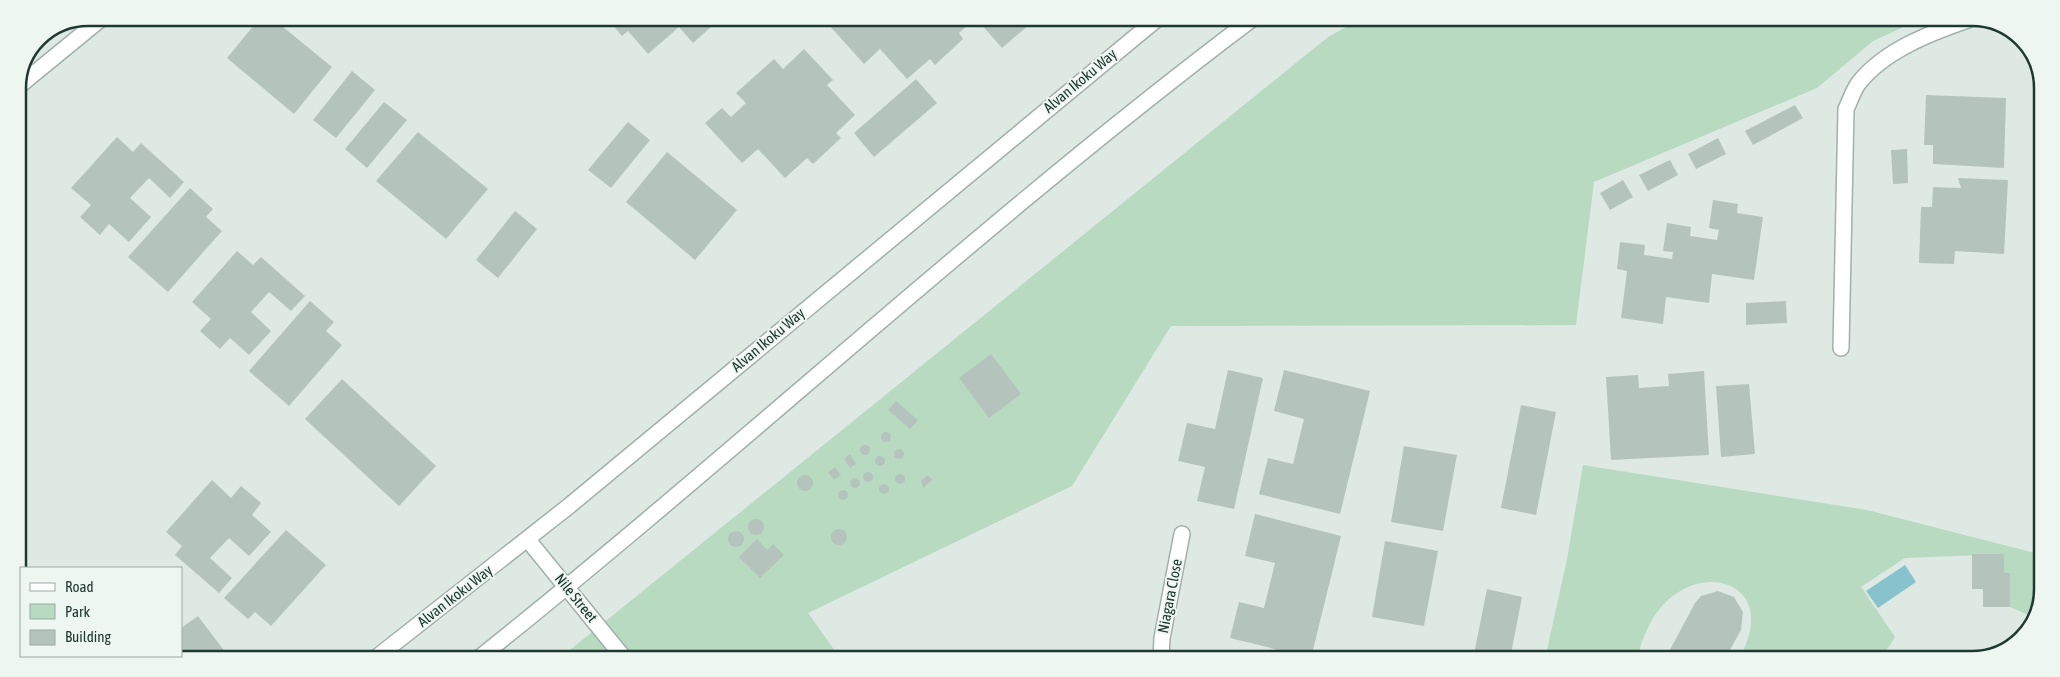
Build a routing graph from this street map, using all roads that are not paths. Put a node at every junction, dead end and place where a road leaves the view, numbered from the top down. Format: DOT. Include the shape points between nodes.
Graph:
graph roads {
  1 [pos="92,26"];
  2 [pos="1149,26"];
  3 [pos="1243,26"];
  4 [pos="1950,26"];
  5 [pos="27,80"];
  6 [pos="1841,348"];
  7 [pos="1182,534"];
  8 [pos="528,540"];
  9 [pos="568,587"];
  10 [pos="385,651"];
  11 [pos="488,651"];
  12 [pos="618,651"];
  13 [pos="1161,651"];
  1 -- 5 [label="street"];
  2 -- 8 [label="street, Alvan Ikoku Way"];
  3 -- 9 [label="street" via="1179,74 902,301"];
  4 -- 6 [label="street" via="1932,32 1885,60 1858,84 1846,109"];
  7 -- 13 [label="street, Niagara Close"];
  8 -- 9 [label="street, Nile Street"];
  8 -- 10 [label="street, Alvan Ikoku Way"];
  9 -- 11 [label="street"];
  9 -- 12 [label="street, Nile Street"];
}
